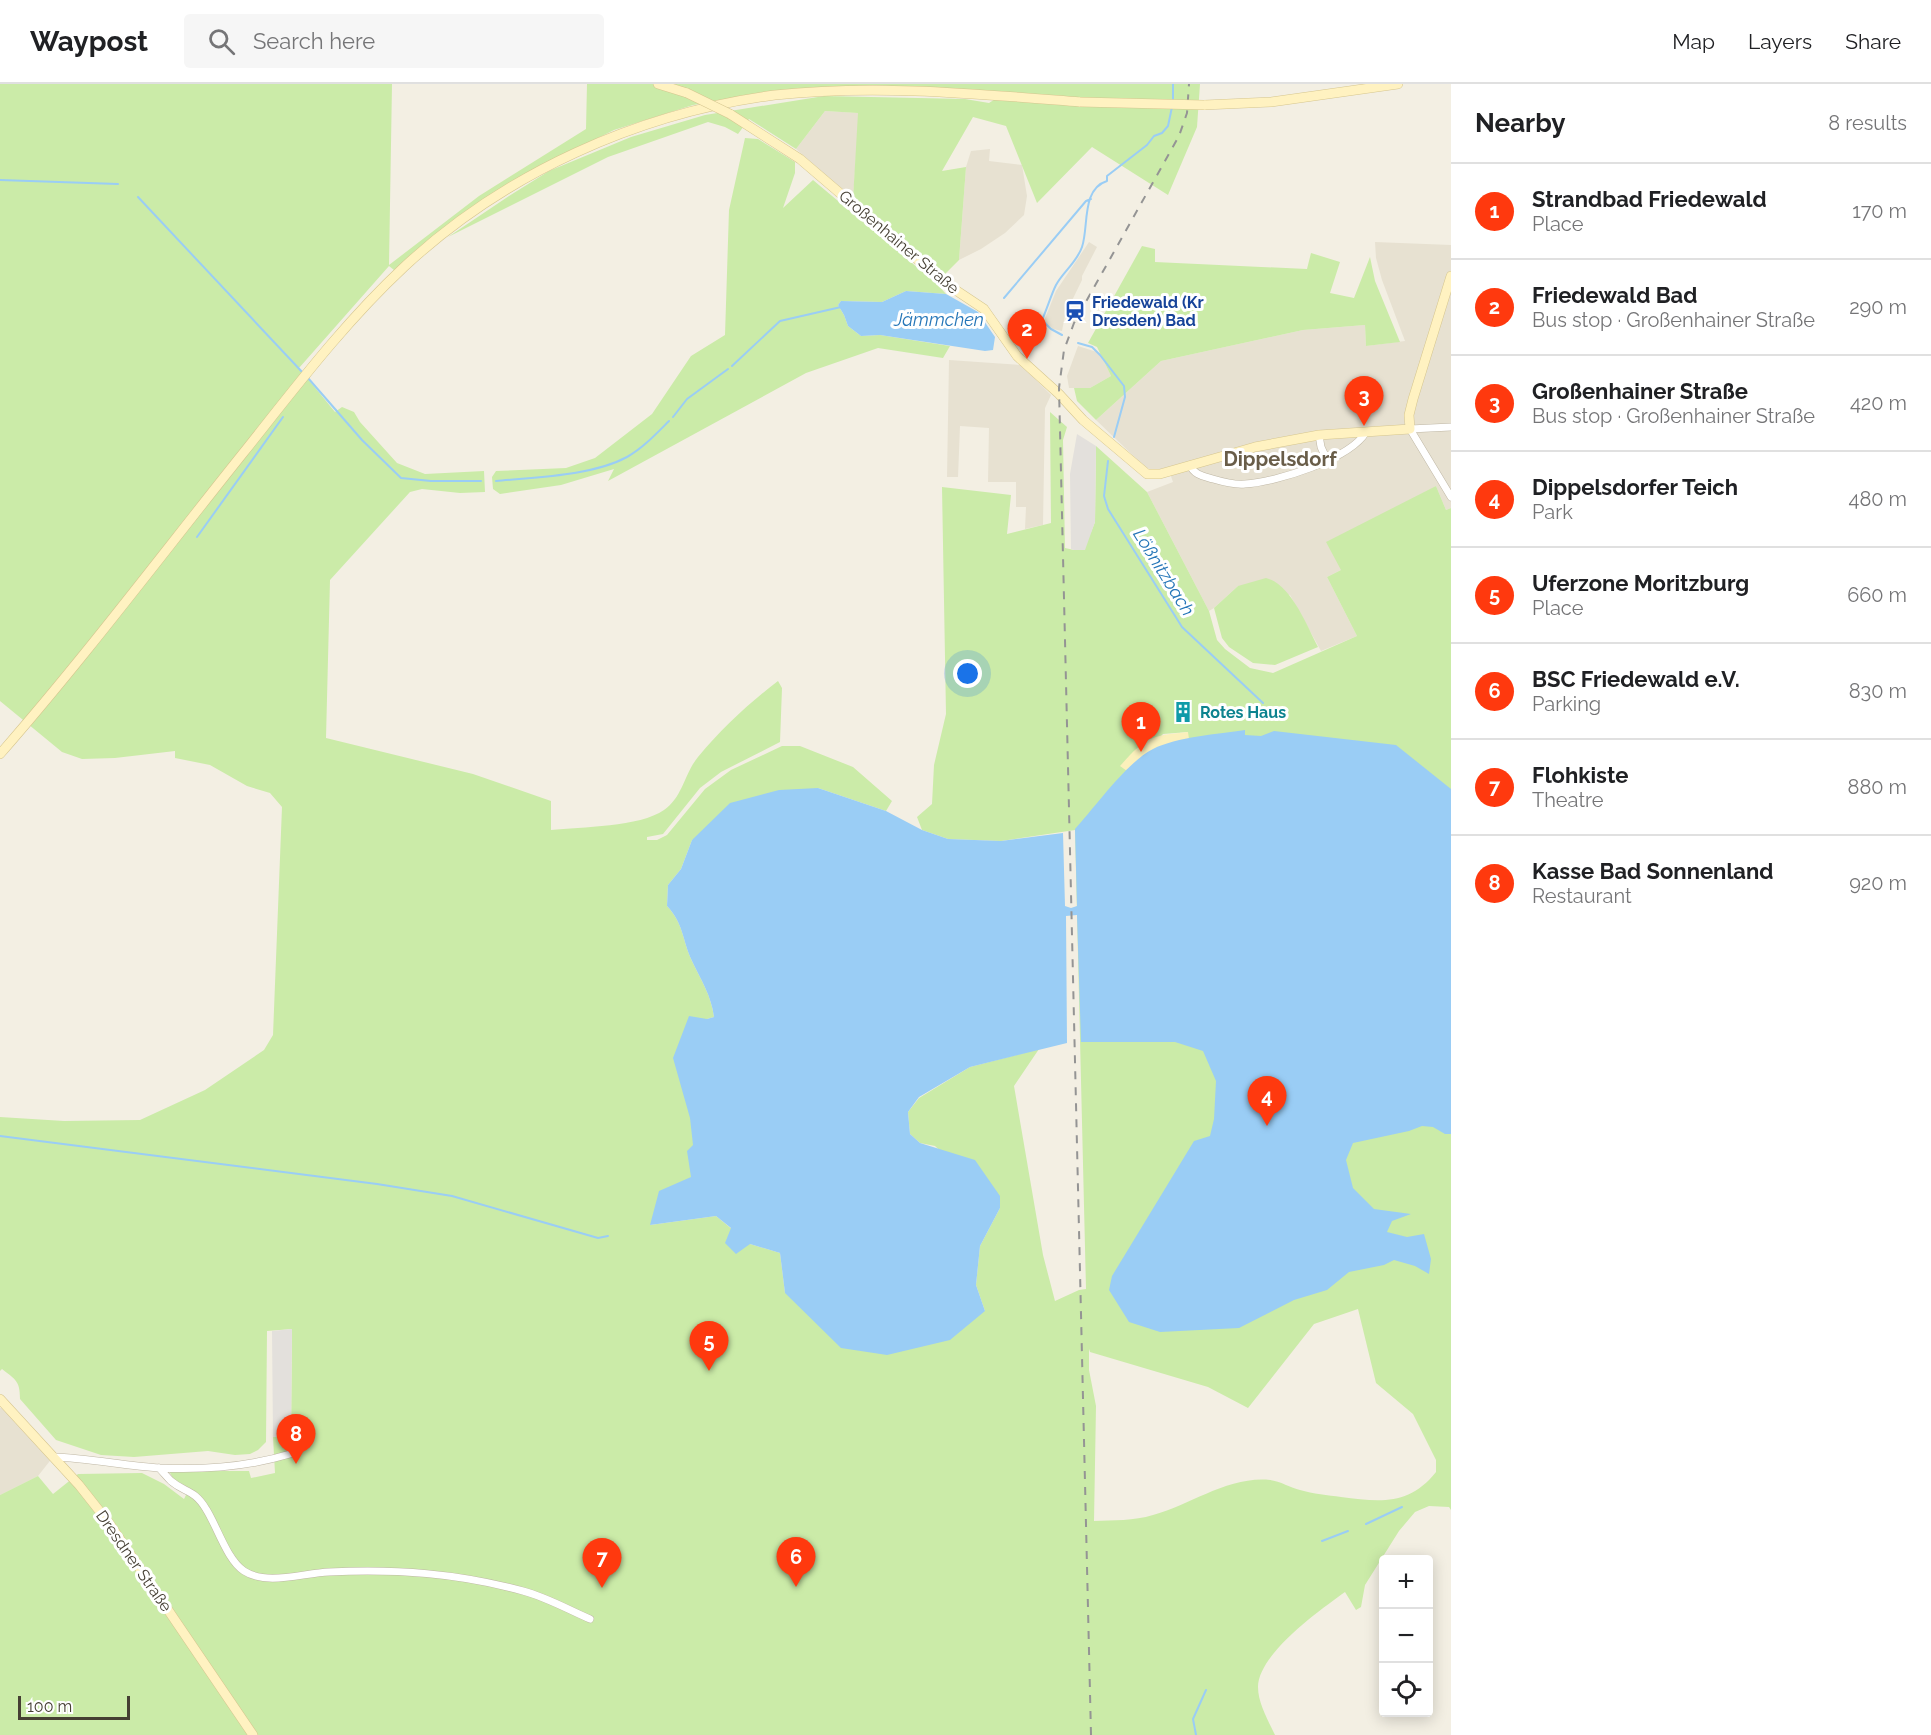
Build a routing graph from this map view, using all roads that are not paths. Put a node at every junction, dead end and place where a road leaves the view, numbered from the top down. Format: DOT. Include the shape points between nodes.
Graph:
graph roads {
  1 [pos="658,84"];
  2 [pos="1398,84"];
  3 [pos="1451,276"];
  4 [pos="1451,427"];
  5 [pos="1410,429"];
  6 [pos="1366,432"];
  7 [pos="1318,435"];
  8 [pos="1327,460"];
  9 [pos="1190,465"];
  10 [pos="1451,497"];
  11 [pos="0,754"];
  12 [pos="0,1399"];
  13 [pos="290,1454"];
  14 [pos="54,1457"];
  15 [pos="159,1468"];
  16 [pos="591,1619"];
  17 [pos="253,1735"];
  1 -- 9 [label="main road, Großenhainer Straße, bridge" via="730,114 800,159 945,283 984,309 1017,356 1134,465 1154,475"];
  2 -- 11 [label="main road, bridge" via="1271,102 1204,105 842,89 722,104 607,138 532,175 485,204 386,284 310,367"];
  3 -- 5 [label="main road" via="1413,399"];
  4 -- 5 [label="street, Großenhainer Straße"];
  5 -- 6 [label="main road, Großenhainer Straße"];
  5 -- 10 [label="street"];
  6 -- 7 [label="main road, Großenhainer Straße"];
  6 -- 8 [label="street" via="1360,442"];
  7 -- 8 [label="street"];
  7 -- 9 [label="main road, Großenhainer Straße"];
  8 -- 9 [label="street" via="1291,475 1245,484 1202,476"];
  12 -- 14 [label="main road, Dresdner Straße"];
  13 -- 15 [label="street" via="241,1466"];
  14 -- 15 [label="street"];
  14 -- 17 [label="main road, Dresdner Straße" via="110,1523"];
  15 -- 16 [label="street" via="172,1482 194,1494 206,1508 231,1556 251,1575 271,1578 401,1571 444,1574 526,1591"];
}
